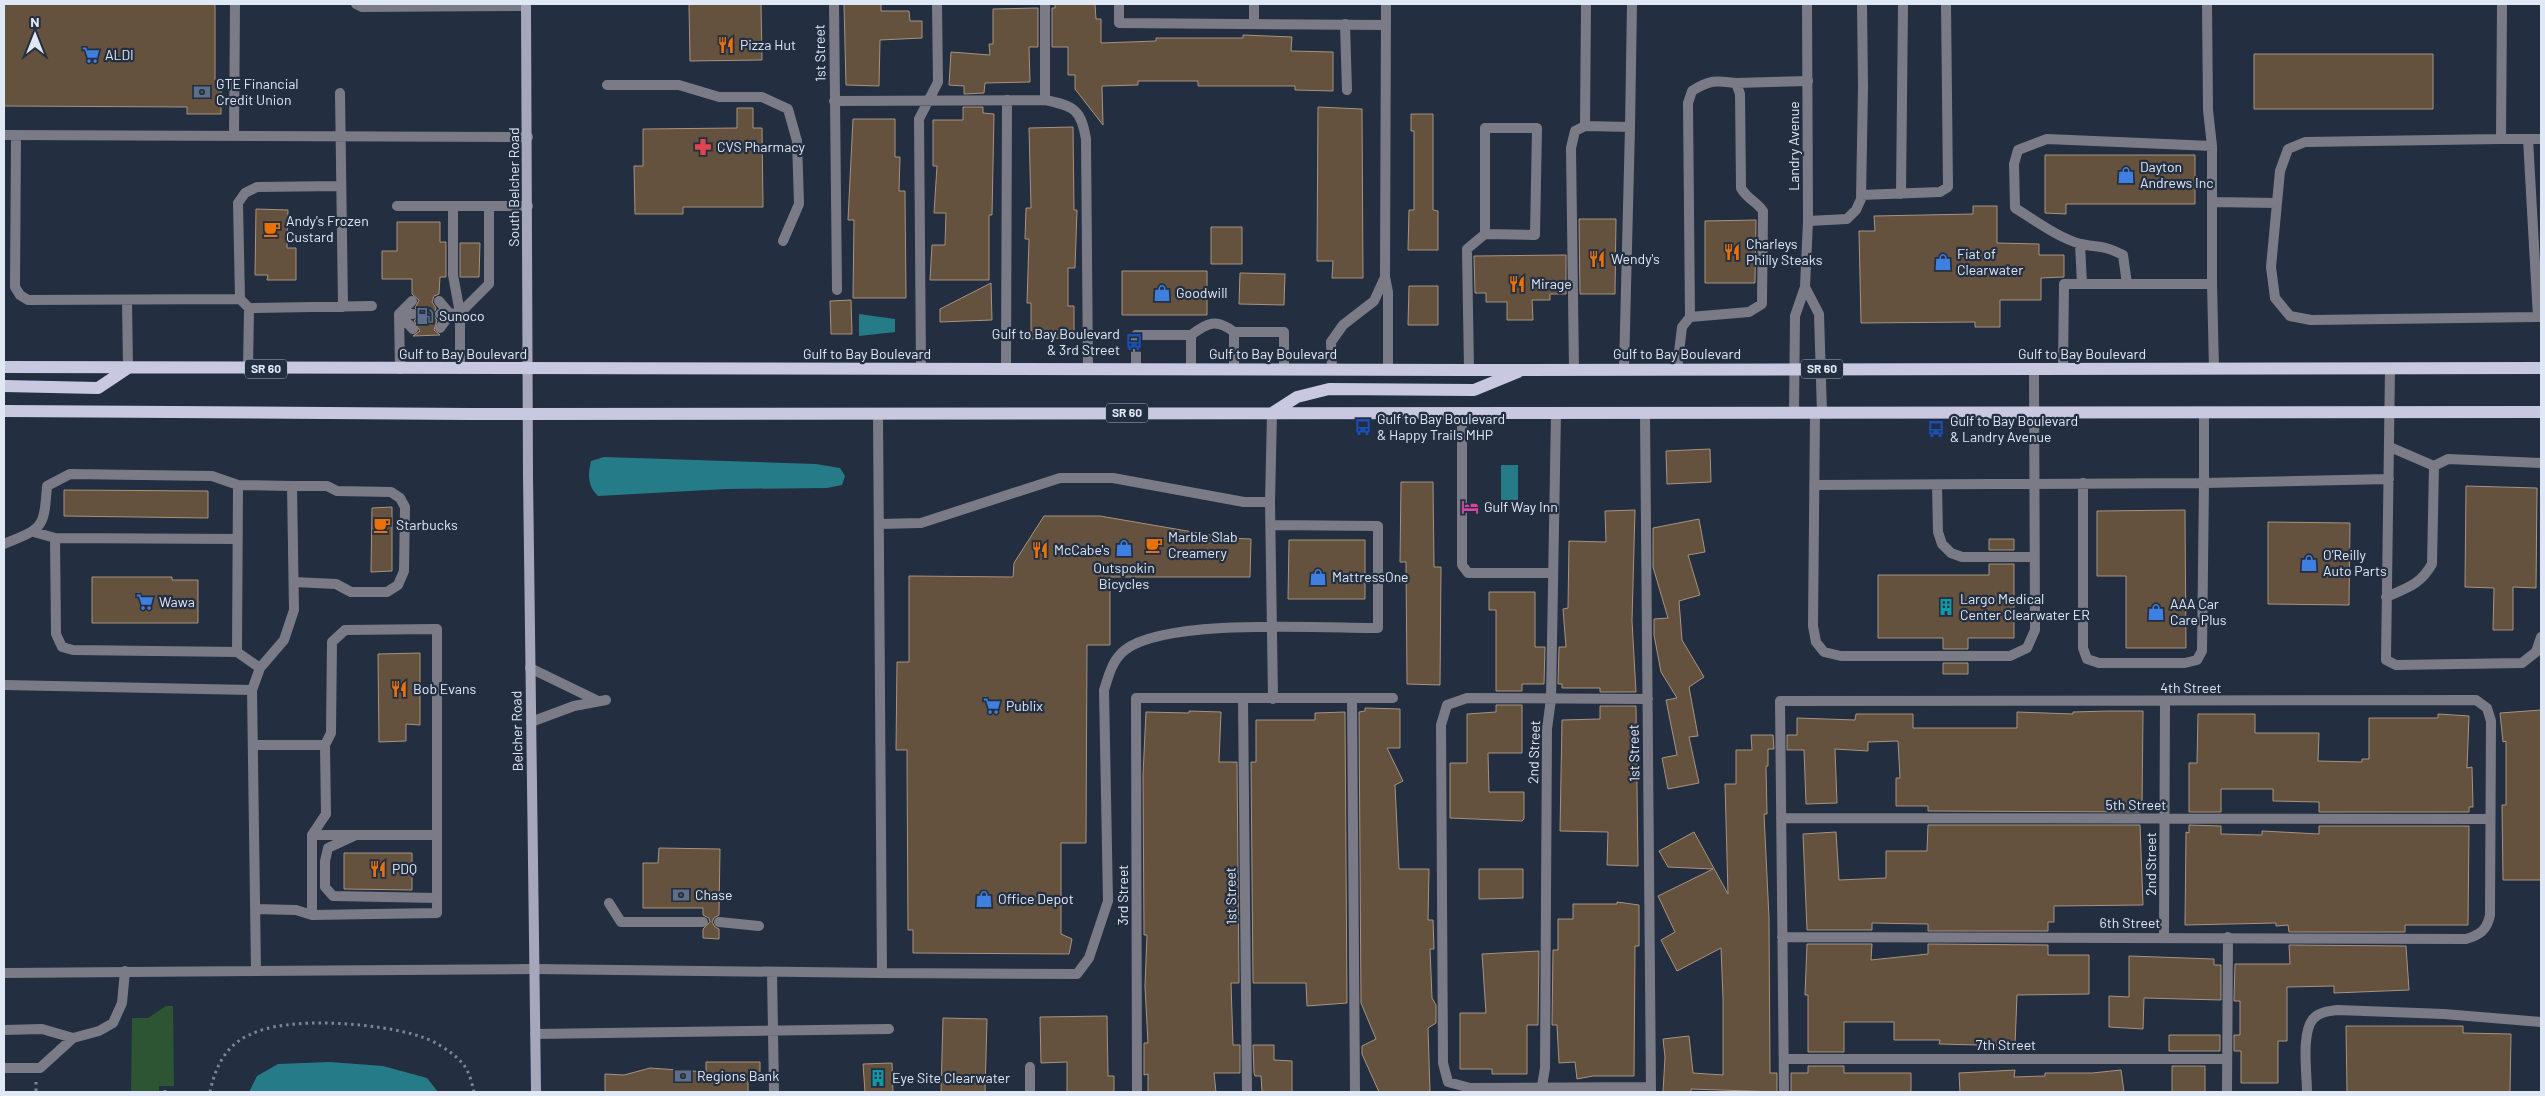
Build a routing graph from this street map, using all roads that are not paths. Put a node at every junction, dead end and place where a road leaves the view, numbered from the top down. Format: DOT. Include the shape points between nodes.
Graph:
graph roads {
  1 [pos="235,4"];
  2 [pos="356,4"];
  3 [pos="834,4"];
  4 [pos="937,4"];
  5 [pos="1045,4"];
  6 [pos="1119,4"];
  7 [pos="1254,4"];
  8 [pos="1386,4"];
  9 [pos="1586,4"];
  10 [pos="1632,4"];
  11 [pos="1807,4"];
  12 [pos="1862,4"];
  13 [pos="1903,4"];
  14 [pos="1946,4"];
  15 [pos="2208,4"];
  16 [pos="2502,4"];
  17 [pos="526,5"];
  18 [pos="1254,24"];
  19 [pos="1345,24"];
  20 [pos="1386,25"];
  21 [pos="1808,81"];
  22 [pos="1736,83"];
  23 [pos="607,85"];
  24 [pos="1347,90"];
  25 [pos="340,93"];
  26 [pos="1007,100"];
  27 [pos="1045,100"];
  28 [pos="834,101"];
  29 [pos="928,101"];
  30 [pos="1584,126"];
  31 [pos="1630,127"];
  32 [pos="4,135"];
  33 [pos="16,135"];
  34 [pos="340,135"];
  35 [pos="234,136"];
  36 [pos="528,136"];
  37 [pos="2501,139"];
  38 [pos="2528,139"];
  39 [pos="2541,139"];
  40 [pos="2212,146"];
  41 [pos="341,186"];
  42 [pos="1902,194"];
  43 [pos="1860,195"];
  44 [pos="2212,202"];
  45 [pos="2277,202"];
  46 [pos="397,206"];
  47 [pos="453,206"];
  48 [pos="489,206"];
  49 [pos="528,206"];
  50 [pos="1808,221"];
  51 [pos="1485,234"];
  52 [pos="783,241"];
  53 [pos="2080,244"];
  54 [pos="1385,277"];
  55 [pos="2082,284"];
  56 [pos="2127,284"];
  57 [pos="2212,284"];
  58 [pos="1805,288"];
  59 [pos="837,290"];
  60 [pos="240,299"];
  61 [pos="127,300"];
  62 [pos="412,301"];
  63 [pos="439,301"];
  64 [pos="372,306"];
  65 [pos="343,307"];
  66 [pos="249,308"];
  67 [pos="400,314"];
  68 [pos="413,314"];
  69 [pos="450,314"];
  70 [pos="1690,317"];
  71 [pos="2540,317"];
  72 [pos="440,328"];
  73 [pos="413,329"];
  74 [pos="1234,332"];
  75 [pos="1190,335"];
  76 [pos="4,367"];
  77 [pos="128,368"];
  78 [pos="2390,368"];
  79 [pos="2541,368"];
  80 [pos="248,369"];
  81 [pos="400,369"];
  82 [pos="460,369"];
  83 [pos="529,369"];
  84 [pos="921,369"];
  85 [pos="1006,369"];
  86 [pos="1088,369"];
  87 [pos="1136,369"];
  88 [pos="1190,369"];
  89 [pos="1234,369"];
  90 [pos="1284,369"];
  91 [pos="1332,369"];
  92 [pos="1528,369"];
  93 [pos="1574,369"];
  94 [pos="1624,369"];
  95 [pos="1677,369"];
  96 [pos="1794,369"];
  97 [pos="1821,369"];
  98 [pos="2034,369"];
  99 [pos="2062,369"];
  100 [pos="2214,369"];
  101 [pos="1388,370"];
  102 [pos="1468,370"];
  103 [pos="4,386"];
  104 [pos="4,411"];
  105 [pos="1794,412"];
  106 [pos="1818,412"];
  107 [pos="2033,412"];
  108 [pos="2391,412"];
  109 [pos="2541,412"];
  110 [pos="528,413"];
  111 [pos="1272,413"];
  112 [pos="1462,413"];
  113 [pos="1556,413"];
  114 [pos="2204,413"];
  115 [pos="878,414"];
  116 [pos="1645,414"];
  117 [pos="2390,447"];
  118 [pos="2541,463"];
  119 [pos="2434,466"];
  120 [pos="2389,478"];
  121 [pos="2083,483"];
  122 [pos="2204,483"];
  123 [pos="2034,484"];
  124 [pos="238,485"];
  125 [pos="1815,485"];
  126 [pos="1937,485"];
  127 [pos="292,486"];
  128 [pos="1270,502"];
  129 [pos="879,524"];
  130 [pos="1271,525"];
  131 [pos="34,532"];
  132 [pos="55,538"];
  133 [pos="238,538"];
  134 [pos="4,544"];
  135 [pos="2034,557"];
  136 [pos="1552,573"];
  137 [pos="294,582"];
  138 [pos="2386,597"];
  139 [pos="1272,628"];
  140 [pos="2541,637"];
  141 [pos="237,652"];
  142 [pos="260,668"];
  143 [pos="530,668"];
  144 [pos="4,685"];
  145 [pos="252,690"];
  146 [pos="1352,698"];
  147 [pos="1393,698"];
  148 [pos="1243,699"];
  149 [pos="1273,699"];
  150 [pos="1551,699"];
  151 [pos="1648,699"];
  152 [pos="2165,702"];
  153 [pos="530,722"];
  154 [pos="254,744"];
  155 [pos="325,745"];
  156 [pos="1781,818"];
  157 [pos="2164,819"];
  158 [pos="2490,820"];
  159 [pos="312,835"];
  160 [pos="356,835"];
  161 [pos="438,835"];
  162 [pos="437,898"];
  163 [pos="609,903"];
  164 [pos="256,909"];
  165 [pos="312,915"];
  166 [pos="703,922"];
  167 [pos="719,922"];
  168 [pos="759,926"];
  169 [pos="2477,936"];
  170 [pos="1782,937"];
  171 [pos="2164,937"];
  172 [pos="2228,937"];
  173 [pos="535,969"];
  174 [pos="125,971"];
  175 [pos="256,971"];
  176 [pos="772,972"];
  177 [pos="4,973"];
  178 [pos="882,973"];
  179 [pos="2541,1022"];
  180 [pos="889,1029"];
  181 [pos="4,1030"];
  182 [pos="772,1030"];
  183 [pos="535,1034"];
  184 [pos="73,1038"];
  185 [pos="1784,1059"];
  186 [pos="2228,1059"];
  187 [pos="1030,1067"];
  188 [pos="4,1068"];
  189 [pos="1541,1090"];
  190 [pos="1651,1090"];
  191 [pos="536,1092"];
  192 [pos="774,1092"];
  193 [pos="1030,1092"];
  194 [pos="1136,1092"];
  195 [pos="1247,1092"];
  196 [pos="1355,1092"];
  197 [pos="1784,1092"];
  198 [pos="2227,1092"];
  199 [pos="2307,1092"];
  1 -- 35 [label="street"];
  2 -- 17 [label="street" via="362,7"];
  3 -- 28 [label="street, 1st Street"];
  4 -- 29 [label="street" via="938,82"];
  5 -- 27 [label="street"];
  6 -- 18 [label="street" via="1119,23"];
  7 -- 18 [label="street"];
  8 -- 20 [label="street"];
  9 -- 30 [label="street"];
  10 -- 31 [label="street"];
  11 -- 21 [label="street, Landry Avenue"];
  12 -- 43 [label="street"];
  13 -- 42 [label="street"];
  14 -- 42 [label="street" via="1948,187 1940,192"];
  15 -- 40 [label="street" via="2208,110"];
  16 -- 37 [label="street"];
  17 -- 36 [label="main road, South Belcher Road"];
  18 -- 19 [label="street"];
  19 -- 20 [label="street"];
  19 -- 24 [label="street"];
  20 -- 54 [label="street"];
  21 -- 22 [label="street"];
  21 -- 50 [label="street, Landry Avenue"];
  22 -- 70 [label="street" via="1716,80 1702,84 1692,91 1688,103"];
  22 -- 70 [label="street" via="1740,94 1741,188 1746,198 1758,204 1763,211 1762,304 1749,312"];
  23 -- 52 [label="street" via="679,85 719,97 762,97 788,109 797,141 798,204"];
  25 -- 34 [label="street"];
  26 -- 27 [label="street"];
  26 -- 29 [label="street"];
  26 -- 85 [label="street"];
  27 -- 86 [label="street" via="1065,104 1082,118 1086,139"];
  28 -- 29 [label="street"];
  28 -- 59 [label="street, 1st Street"];
  29 -- 84 [label="street" via="919,119"];
  30 -- 31 [label="street"];
  30 -- 93 [label="street" via="1575,131 1571,148"];
  31 -- 94 [label="street"];
  32 -- 33 [label="street"];
  33 -- 35 [label="street"];
  33 -- 61 [label="street" via="15,288 28,300"];
  34 -- 35 [label="street"];
  34 -- 36 [label="street"];
  34 -- 41 [label="street"];
  36 -- 49 [label="main road, South Belcher Road"];
  37 -- 38 [label="street"];
  37 -- 45 [label="street" via="2305,142 2288,149 2280,171"];
  38 -- 39 [label="street"];
  38 -- 71 [label="street"];
  40 -- 44 [label="street"];
  40 -- 53 [label="street" via="2047,139 2018,150 2014,164 2014,208"];
  41 -- 60 [label="street" via="257,187 245,193 238,202"];
  41 -- 65 [label="street"];
  42 -- 43 [label="street"];
  43 -- 50 [label="street" via="1856,210 1847,219"];
  44 -- 45 [label="street"];
  44 -- 57 [label="street"];
  45 -- 71 [label="street" via="2272,274 2275,298 2290,316 2311,320"];
  46 -- 47 [label="street"];
  47 -- 48 [label="street"];
  47 -- 69 [label="street"];
  48 -- 49 [label="street"];
  48 -- 69 [label="street" via="489,284"];
  49 -- 83 [label="main road, South Belcher Road"];
  50 -- 58 [label="street, Landry Avenue"];
  51 -- 51 [label="street" via="1485,128 1536,128 1535,235"];
  51 -- 102 [label="street" via="1467,249"];
  53 -- 55 [label="street"];
  53 -- 56 [label="street" via="2106,247 2123,255"];
  54 -- 91 [label="street" via="1374,301 1343,325 1331,342"];
  54 -- 101 [label="street" via="1388,292"];
  55 -- 56 [label="street"];
  55 -- 99 [label="street" via="2064,284"];
  56 -- 57 [label="street"];
  57 -- 100 [label="street"];
  58 -- 96 [label="street, Landry Avenue" via="1794,316"];
  58 -- 97 [label="street" via="1819,314"];
  60 -- 61 [label="street"];
  60 -- 66 [label="street"];
  61 -- 77 [label="street"];
  62 -- 67 [label="street"];
  63 -- 69 [label="street"];
  64 -- 65 [label="street"];
  65 -- 66 [label="street"];
  66 -- 80 [label="street"];
  67 -- 68 [label="street"];
  67 -- 73 [label="street"];
  67 -- 81 [label="street"];
  69 -- 72 [label="street"];
  69 -- 82 [label="street"];
  70 -- 95 [label="street" via="1682,327"];
  74 -- 75 [label="street" via="1224,324 1206,324"];
  74 -- 89 [label="street"];
  74 -- 90 [label="street" via="1284,332"];
  75 -- 87 [label="street" via="1136,335"];
  75 -- 88 [label="street"];
  76 -- 77 [label="main road, Gulf to Bay Boulevard / SR 60"];
  77 -- 80 [label="main road, Gulf to Bay Boulevard / SR 60"];
  77 -- 103 [label="main road" via="98,388"];
  78 -- 79 [label="main road, Gulf to Bay Boulevard / SR 60"];
  78 -- 100 [label="main road, Gulf to Bay Boulevard / SR 60"];
  78 -- 108 [label="street"];
  80 -- 81 [label="main road, Gulf to Bay Boulevard / SR 60"];
  81 -- 82 [label="main road, Gulf to Bay Boulevard / SR 60"];
  82 -- 83 [label="main road, Gulf to Bay Boulevard / SR 60"];
  83 -- 84 [label="main road, Gulf to Bay Boulevard / SR 60"];
  83 -- 110 [label="main road, Belcher Road"];
  84 -- 85 [label="main road, Gulf to Bay Boulevard / SR 60"];
  85 -- 86 [label="main road, Gulf to Bay Boulevard / SR 60"];
  86 -- 87 [label="main road, Gulf to Bay Boulevard / SR 60"];
  87 -- 88 [label="main road, Gulf to Bay Boulevard / SR 60"];
  88 -- 89 [label="main road, Gulf to Bay Boulevard / SR 60"];
  89 -- 90 [label="main road, Gulf to Bay Boulevard / SR 60"];
  90 -- 91 [label="main road, Gulf to Bay Boulevard / SR 60"];
  91 -- 101 [label="main road, Gulf to Bay Boulevard / SR 60"];
  92 -- 93 [label="main road, Gulf to Bay Boulevard / SR 60"];
  92 -- 102 [label="main road, Gulf to Bay Boulevard / SR 60"];
  92 -- 111 [label="main road" via="1474,390 1329,389 1297,397"];
  93 -- 94 [label="main road, Gulf to Bay Boulevard / SR 60"];
  94 -- 95 [label="main road, Gulf to Bay Boulevard / SR 60"];
  95 -- 96 [label="main road, Gulf to Bay Boulevard / SR 60"];
  96 -- 97 [label="main road, Gulf to Bay Boulevard / SR 60"];
  96 -- 105 [label="street, Landry Avenue"];
  97 -- 98 [label="main road, Gulf to Bay Boulevard / SR 60"];
  97 -- 106 [label="street"];
  98 -- 99 [label="main road, Gulf to Bay Boulevard / SR 60"];
  98 -- 107 [label="street"];
  99 -- 100 [label="main road, Gulf to Bay Boulevard / SR 60"];
  101 -- 102 [label="main road, Gulf to Bay Boulevard / SR 60"];
  104 -- 110 [label="main road, SR 60"];
  105 -- 106 [label="main road, SR 60"];
  105 -- 116 [label="main road, SR 60"];
  106 -- 107 [label="main road, SR 60"];
  106 -- 125 [label="street"];
  107 -- 114 [label="main road, SR 60"];
  107 -- 123 [label="street"];
  108 -- 109 [label="main road, SR 60"];
  108 -- 114 [label="main road, SR 60"];
  108 -- 117 [label="street"];
  110 -- 115 [label="main road, SR 60"];
  110 -- 143 [label="main road, Belcher Road"];
  111 -- 112 [label="main road, SR 60"];
  111 -- 115 [label="main road, SR 60"];
  111 -- 128 [label="street"];
  112 -- 113 [label="main road, SR 60"];
  112 -- 136 [label="street" via="1462,565 1468,573"];
  113 -- 116 [label="main road, SR 60"];
  113 -- 136 [label="street, 2nd Street"];
  114 -- 122 [label="street"];
  115 -- 129 [label="street"];
  116 -- 151 [label="street, 1st Street"];
  117 -- 119 [label="street"];
  117 -- 120 [label="street"];
  118 -- 119 [label="street" via="2448,459"];
  119 -- 138 [label="street" via="2432,564 2413,586"];
  120 -- 122 [label="street"];
  120 -- 138 [label="street"];
  121 -- 122 [label="street"];
  121 -- 122 [label="street" via="2084,648 2087,659 2099,663 2185,663 2197,660 2202,651"];
  121 -- 123 [label="street"];
  123 -- 126 [label="street"];
  123 -- 135 [label="street"];
  124 -- 127 [label="street"];
  124 -- 131 [label="street" via="212,476 70,474 47,486 45,514"];
  124 -- 133 [label="street"];
  125 -- 126 [label="street"];
  125 -- 135 [label="street" via="1813,626 1816,642 1824,652 1841,656 2010,656 2027,648 2035,630"];
  126 -- 135 [label="street" via="1938,532 1942,544 1951,553 1962,557"];
  127 -- 137 [label="street"];
  127 -- 137 [label="street" via="391,492 405,507 404,571 398,585 386,592 351,592 336,584"];
  128 -- 129 [label="street" via="1244,502 1113,478 1060,478 921,523"];
  128 -- 130 [label="street"];
  129 -- 178 [label="street"];
  130 -- 139 [label="street"];
  130 -- 139 [label="street" via="1378,526 1378,628"];
  131 -- 132 [label="street"];
  131 -- 134 [label="street"];
  132 -- 133 [label="street"];
  132 -- 141 [label="street" via="56,634 62,647 74,650"];
  133 -- 141 [label="street"];
  136 -- 150 [label="street, 2nd Street"];
  137 -- 142 [label="street" via="294,610 284,640"];
  138 -- 140 [label="street" via="2386,660 2396,665 2522,663 2536,652"];
  139 -- 149 [label="street"];
  139 -- 178 [label="street" via="1205,629 1156,636 1125,650 1112,665 1104,690 1108,901 1089,958 1076,974"];
  141 -- 142 [label="street"];
  142 -- 145 [label="street"];
  143 -- 153 [label="main road, Belcher Road"];
  143 -- 153 [label="street" via="601,700"];
  144 -- 145 [label="street"];
  145 -- 154 [label="street"];
  146 -- 147 [label="street"];
  146 -- 149 [label="street"];
  146 -- 196 [label="street"];
  148 -- 149 [label="street"];
  148 -- 194 [label="street, 3rd Street" via="1136,698"];
  148 -- 195 [label="street, 1st Street"];
  150 -- 151 [label="street"];
  150 -- 189 [label="street, 2nd Street" via="1547,729 1545,1068"];
  150 -- 189 [label="street" via="1467,698 1447,705 1440,725 1444,1063 1448,1082 1470,1088"];
  151 -- 190 [label="street, 1st Street"];
  152 -- 156 [label="street, 4th Street" via="1780,701"];
  152 -- 157 [label="street, 2nd Street"];
  152 -- 158 [label="street, 4th Street" via="2476,700 2487,708 2491,721"];
  153 -- 173 [label="main road, Belcher Road"];
  154 -- 155 [label="street"];
  154 -- 164 [label="street"];
  155 -- 159 [label="street" via="326,814"];
  155 -- 161 [label="street" via="332,733 332,642 345,630 437,629"];
  156 -- 157 [label="street, 5th Street"];
  156 -- 170 [label="street"];
  157 -- 158 [label="street, 5th Street"];
  157 -- 171 [label="street, 2nd Street"];
  158 -- 169 [label="street, 4th Street" via="2490,915 2484,931"];
  159 -- 160 [label="street"];
  159 -- 165 [label="street"];
  160 -- 161 [label="street"];
  160 -- 162 [label="street" via="328,848 325,887 333,896"];
  161 -- 162 [label="street"];
  162 -- 165 [label="street" via="437,913"];
  163 -- 166 [label="street" via="621,922"];
  164 -- 165 [label="street" via="296,910"];
  164 -- 175 [label="street"];
  167 -- 168 [label="street"];
  169 -- 172 [label="street, 6th Street"];
  170 -- 171 [label="street, 6th Street"];
  170 -- 185 [label="street"];
  171 -- 172 [label="street, 6th Street"];
  172 -- 186 [label="street"];
  173 -- 175 [label="street"];
  173 -- 176 [label="street"];
  173 -- 183 [label="main road, Belcher Road"];
  174 -- 175 [label="street"];
  174 -- 177 [label="street"];
  174 -- 184 [label="street" via="122,1003 113,1023 99,1031"];
  176 -- 178 [label="street"];
  176 -- 182 [label="street"];
  179 -- 199 [label="street" via="2444,1014 2325,1012 2314,1018 2308,1028"];
  180 -- 182 [label="street"];
  181 -- 184 [label="street" via="42,1029"];
  182 -- 183 [label="street"];
  182 -- 192 [label="street"];
  183 -- 191 [label="main road, Belcher Road"];
  184 -- 188 [label="street" via="40,1068"];
  185 -- 186 [label="street, 7th Street"];
  185 -- 197 [label="street"];
  186 -- 198 [label="street"];
  187 -- 193 [label="street"];
  189 -- 190 [label="street"];
}
